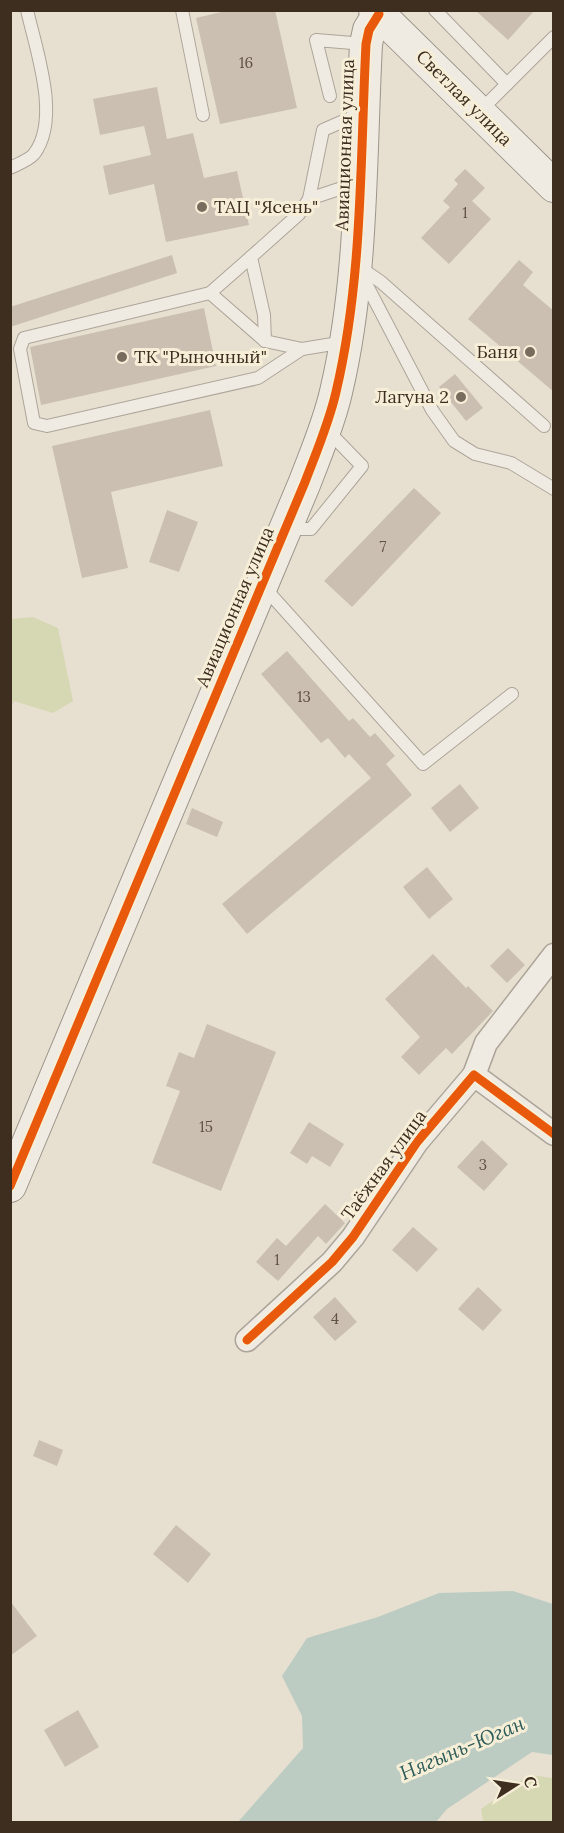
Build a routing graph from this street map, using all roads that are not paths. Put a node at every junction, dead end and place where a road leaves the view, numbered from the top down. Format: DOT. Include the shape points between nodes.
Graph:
graph roads {
  1 [pos="27,10"];
  2 [pos="182,10"];
  3 [pos="435,10"];
  4 [pos="377,12"];
  5 [pos="553,35"];
  6 [pos="366,44"];
  7 [pos="507,84"];
  8 [pos="330,96"];
  9 [pos="478,112"];
  10 [pos="362,113"];
  11 [pos="203,115"];
  12 [pos="10,168"];
  13 [pos="361,182"];
  14 [pos="554,186"];
  15 [pos="309,199"];
  16 [pos="251,257"];
  17 [pos="356,265"];
  18 [pos="210,293"];
  19 [pos="265,341"];
  20 [pos="346,342"];
  21 [pos="303,349"];
  22 [pos="544,426"];
  23 [pos="325,428"];
  24 [pos="554,489"];
  25 [pos="285,529"];
  26 [pos="262,585"];
  27 [pos="512,694"];
  28 [pos="554,955"];
  29 [pos="474,1075"];
  30 [pos="554,1134"];
  31 [pos="10,1186"];
  32 [pos="247,1340"];
  1 -- 12 [label="lane" via="45,93 45,135 33,156"];
  2 -- 11 [label="lane"];
  3 -- 7 [label="lane"];
  4 -- 6 [label="street, Авиационная улица"];
  4 -- 9 [label="street, Светлая улица"];
  5 -- 7 [label="lane"];
  6 -- 8 [label="lane" via="316,40"];
  6 -- 10 [label="street, Авиационная улица"];
  7 -- 9 [label="lane"];
  9 -- 14 [label="street, Светлая улица"];
  10 -- 13 [label="street, Авиационная улица"];
  10 -- 15 [label="lane" via="323,130"];
  13 -- 15 [label="lane"];
  13 -- 17 [label="street, Авиационная улица"];
  15 -- 16 [label="lane" via="299,214"];
  16 -- 18 [label="lane"];
  16 -- 19 [label="lane" via="264,315"];
  17 -- 20 [label="street, Авиационная улица"];
  17 -- 22 [label="lane" via="381,282"];
  17 -- 24 [label="lane" via="427,401 454,441 475,454 511,463"];
  18 -- 19 [label="lane"];
  18 -- 21 [label="lane" via="24,338 20,349 34,423 47,426 258,378"];
  19 -- 21 [label="lane"];
  20 -- 21 [label="lane"];
  20 -- 23 [label="street, Авиационная улица"];
  23 -- 25 [label="street, Авиационная улица"];
  23 -- 25 [label="lane" via="362,466 311,529"];
  25 -- 26 [label="street, Авиационная улица"];
  26 -- 27 [label="lane" via="423,764"];
  26 -- 31 [label="street, Авиационная улица"];
  28 -- 29 [label="street, Таёжная улица" via="486,1043"];
  29 -- 30 [label="street"];
  29 -- 32 [label="street, Таёжная улица" via="417,1142 332,1262"];
}
